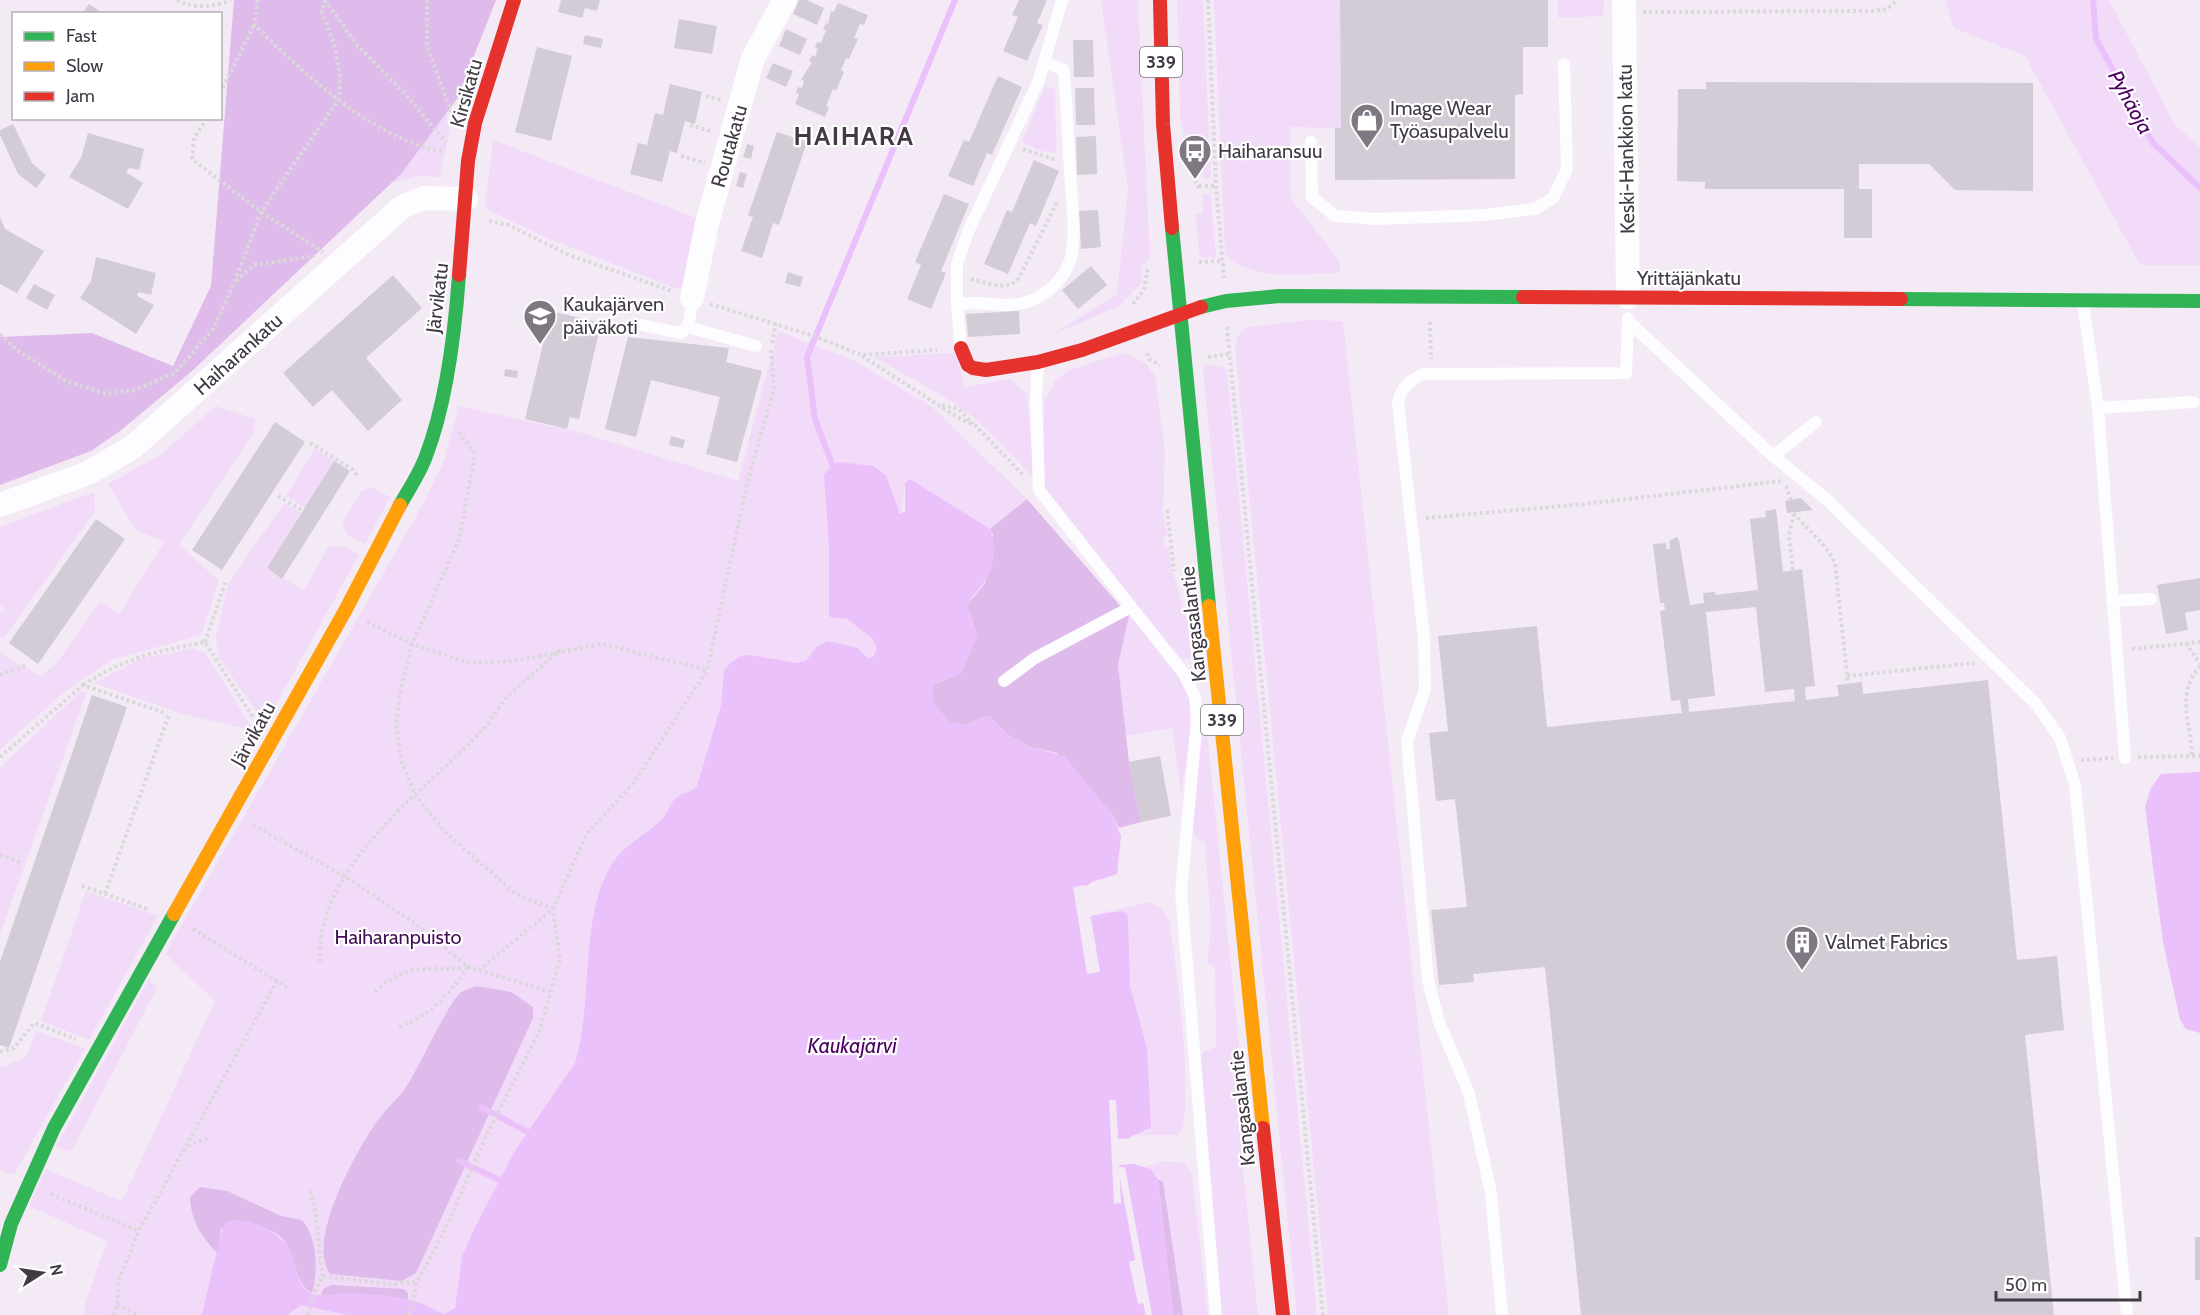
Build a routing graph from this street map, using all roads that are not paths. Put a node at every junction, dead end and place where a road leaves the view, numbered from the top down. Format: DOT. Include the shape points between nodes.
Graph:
graph roads {
  1 [pos="514,0"];
  2 [pos="785,0"];
  3 [pos="1062,0"];
  4 [pos="1160,0"];
  5 [pos="1624,6"];
  6 [pos="1044,62"];
  7 [pos="1564,64"];
  8 [pos="1311,142"];
  9 [pos="466,198"];
  10 [pos="692,298"];
  11 [pos="2083,300"];
  12 [pos="2200,301"];
  13 [pos="957,305"];
  14 [pos="1628,309"];
  15 [pos="1179,313"];
  16 [pos="642,325"];
  17 [pos="688,327"];
  18 [pos="756,346"];
  19 [pos="961,348"];
  20 [pos="1038,362"];
  21 [pos="2194,402"];
  22 [pos="2098,408"];
  23 [pos="1816,422"];
  24 [pos="1773,456"];
  25 [pos="0,505"];
  26 [pos="2151,599"];
  27 [pos="2112,601"];
  28 [pos="1131,607"];
  29 [pos="1004,681"];
  30 [pos="2126,758"];
  31 [pos="0,1264"];
  32 [pos="1216,1315"];
  33 [pos="1283,1315"];
  34 [pos="1502,1315"];
  35 [pos="2127,1315"];
  1 -- 9 [label="street, Kirsikatu" via="475,123"];
  2 -- 10 [label="street, Routakatu" via="753,58 707,224"];
  3 -- 6 [label="lane"];
  4 -- 15 [label="street, Kangasalantie / 339" via="1163,124"];
  5 -- 14 [label="street, Keski-Hankkion katu"];
  6 -- 13 [label="lane" via="957,264"];
  6 -- 13 [label="lane" via="1065,70 1073,227 1070,260 1062,278 1046,293 1024,303"];
  7 -- 8 [label="lane" via="1567,169 1553,198 1535,209 1376,219 1335,216 1312,197"];
  9 -- 25 [label="street, Haiharankatu" via="424,198 402,207 133,447 88,473"];
  9 -- 31 [label="street, Järvikatu" via="456,314 426,456 345,611 54,1128 4,1243"];
  10 -- 17 [label="lane"];
  11 -- 12 [label="street, Yrittäjänkatu"];
  11 -- 14 [label="street, Yrittäjänkatu"];
  11 -- 22 [label="lane"];
  13 -- 19 [label="lane"];
  14 -- 15 [label="street, Yrittäjänkatu" via="1430,297 1279,296 1226,301"];
  14 -- 24 [label="lane"];
  14 -- 34 [label="lane" via="1626,374 1423,374 1401,391 1398,402 1424,638 1425,689 1407,741 1428,980 1439,1022 1469,1093 1491,1193"];
  15 -- 20 [label="street" via="1082,350"];
  15 -- 33 [label="street, Kangasalantie / 339"];
  16 -- 17 [label="lane" via="680,333"];
  17 -- 18 [label="lane"];
  19 -- 20 [label="street" via="968,365 979,370"];
  20 -- 28 [label="lane" via="1039,490"];
  21 -- 22 [label="lane"];
  22 -- 27 [label="lane"];
  23 -- 24 [label="lane"];
  24 -- 35 [label="lane" via="1825,498 2048,717 2060,738 2075,785"];
  26 -- 27 [label="lane"];
  27 -- 30 [label="lane"];
  28 -- 29 [label="lane" via="1035,658"];
  28 -- 32 [label="lane" via="1184,674 1195,697 1197,720 1181,892"];
}
